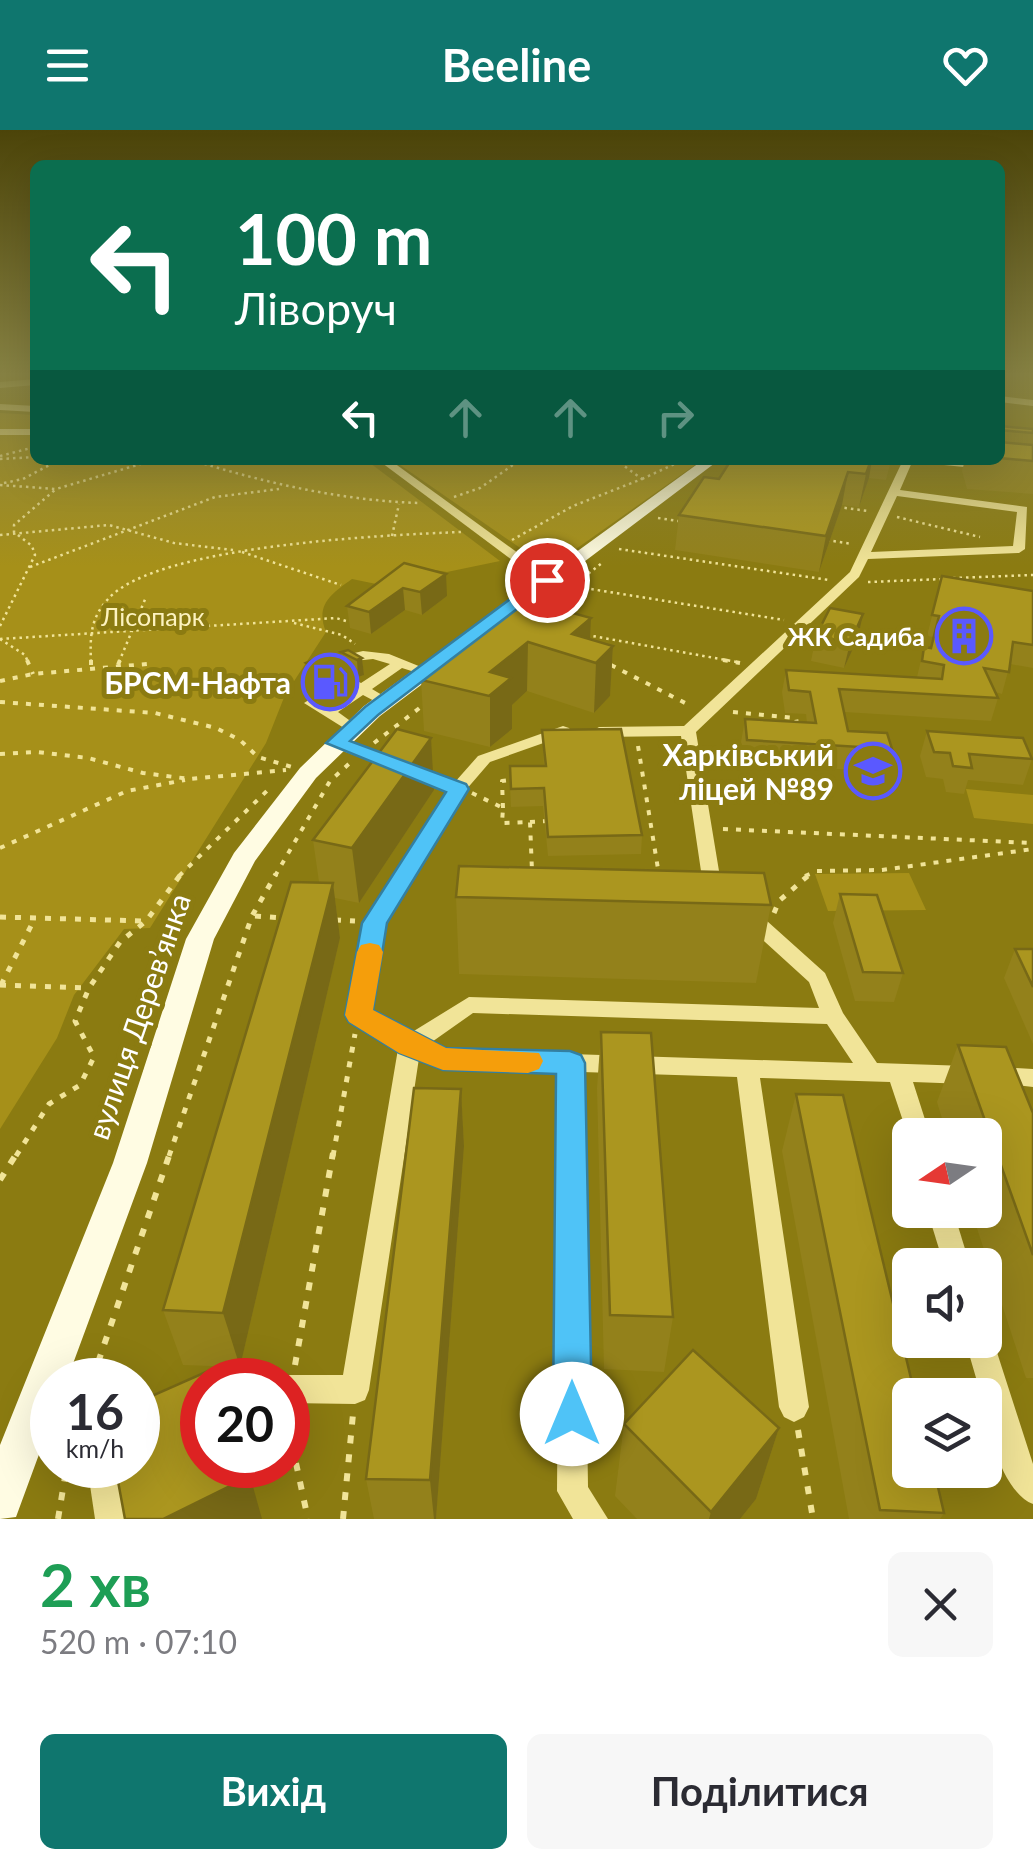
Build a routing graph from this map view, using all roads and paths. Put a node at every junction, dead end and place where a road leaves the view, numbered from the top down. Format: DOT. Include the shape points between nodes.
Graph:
graph roads {
  1 [pos="30,448"];
  2 [pos="0,457"];
  3 [pos="30,458"];
  4 [pos="50,465"];
  5 [pos="141,465"];
  6 [pos="203,465"];
  7 [pos="390,465"];
  8 [pos="513,465"];
  9 [pos="622,465"];
  10 [pos="673,465"];
  11 [pos="706,465"];
  12 [pos="906,465"];
  13 [pos="970,465"];
  14 [pos="997,468"];
  15 [pos="642,480"];
  16 [pos="0,484"];
  17 [pos="289,488"];
  18 [pos="56,489"];
  19 [pos="893,492"];
  20 [pos="440,502"];
  21 [pos="399,504"];
  22 [pos="671,508"];
  23 [pos="678,521"];
  24 [pos="128,528"];
  25 [pos="481,531"];
  26 [pos="14,532"];
  27 [pos="0,535"];
  28 [pos="392,536"];
  29 [pos="632,538"];
  30 [pos="811,538"];
  31 [pos="503,547"];
  32 [pos="619,549"];
  33 [pos="238,550"];
  34 [pos="866,551"];
  35 [pos="30,567"];
  36 [pos="1033,575"];
  37 [pos="559,583"];
  38 [pos="846,583"];
  39 [pos="341,586"];
  40 [pos="146,597"];
  41 [pos="536,614"];
  42 [pos="346,621"];
  43 [pos="292,622"];
  44 [pos="803,623"];
  45 [pos="0,626"];
  46 [pos="133,632"];
  47 [pos="94,634"];
  48 [pos="582,634"];
  49 [pos="0,639"];
  50 [pos="372,654"];
  51 [pos="596,659"];
  52 [pos="118,664"];
  53 [pos="147,664"];
  54 [pos="757,666"];
  55 [pos="91,668"];
  56 [pos="33,674"];
  57 [pos="420,677"];
  58 [pos="0,682"];
  59 [pos="374,695"];
  60 [pos="0,702"];
  61 [pos="312,704"];
  62 [pos="710,711"];
  63 [pos="746,714"];
  64 [pos="748,726"];
  65 [pos="798,730"];
  66 [pos="688,731"];
  67 [pos="637,732"];
  68 [pos="344,734"];
  69 [pos="0,754"];
  70 [pos="296,768"];
  71 [pos="190,779"];
  72 [pos="520,780"];
  73 [pos="458,789"];
  74 [pos="503,808"];
  75 [pos="564,820"];
  76 [pos="530,822"];
  77 [pos="704,828"];
  78 [pos="1033,846"];
  79 [pos="0,848"];
  80 [pos="532,874"];
  81 [pos="662,890"];
  82 [pos="0,916"];
  83 [pos="252,916"];
  84 [pos="287,918"];
  85 [pos="34,920"];
  86 [pos="146,920"];
  87 [pos="322,920"];
  88 [pos="375,923"];
  89 [pos="767,932"];
  90 [pos="0,985"];
  91 [pos="89,988"];
  92 [pos="359,1015"];
  93 [pos="834,1016"];
  94 [pos="410,1045"];
  95 [pos="570,1063"];
  96 [pos="747,1068"];
  97 [pos="871,1072"];
  98 [pos="899,1073"];
  99 [pos="1033,1078"];
  100 [pos="913,1118"];
  101 [pos="0,1156"];
  102 [pos="12,1160"];
  103 [pos="0,1180"];
  104 [pos="100,1358"];
  105 [pos="295,1358"];
  106 [pos="984,1358"];
  107 [pos="310,1389"];
  108 [pos="355,1390"];
  109 [pos="794,1408"];
  110 [pos="63,1488"];
  111 [pos="106,1488"];
  112 [pos="301,1488"];
  113 [pos="1033,1489"];
  114 [pos="0,1501"];
  115 [pos="58,1519"];
  116 [pos="111,1519"];
  117 [pos="308,1519"];
  118 [pos="343,1519"];
  119 [pos="592,1519"];
  120 [pos="813,1519"];
  1 -- 2 [label="path"];
  2 -- 3 [label="path"];
  4 -- 16 [label="path"];
  5 -- 18 [label="path"];
  6 -- 17 [label="path"];
  7 -- 20 [label="street"];
  8 -- 20 [label="path" via="480,488"];
  9 -- 15 [label="path"];
  10 -- 15 [label="path"];
  11 -- 37 [label="main road, вулиця Дерев’янка"];
  12 -- 19 [label="street"];
  13 -- 14 [label="street"];
  15 -- 31 [label="path" via="574,506"];
  16 -- 18 [label="path"];
  17 -- 21 [label="path"];
  17 -- 24 [label="path" via="230,494"];
  18 -- 26 [label="path" via="14,524"];
  19 -- 34 [label="street"];
  19 -- 34 [label="street" via="1023,510 1019,549"];
  20 -- 21 [label="path"];
  20 -- 25 [label="street"];
  21 -- 28 [label="path"];
  22 -- 23 [label="path" via="658,518"];
  24 -- 26 [label="path"];
  24 -- 33 [label="path" via="174,543"];
  24 -- 35 [label="path"];
  25 -- 28 [label="path"];
  25 -- 31 [label="street"];
  26 -- 27 [label="path"];
  26 -- 35 [label="path" via="32,546"];
  28 -- 33 [label="path"];
  29 -- 32 [label="path"];
  30 -- 34 [label="path"];
  31 -- 37 [label="street"];
  32 -- 37 [label="path"];
  32 -- 38 [label="path"];
  33 -- 39 [label="path" via="297,576"];
  33 -- 47 [label="path" via="127,587 106,602 92,622"];
  34 -- 38 [label="street"];
  35 -- 45 [label="path"];
  36 -- 38 [label="path"];
  37 -- 41 [label="path"];
  37 -- 44 [label="path"];
  37 -- 57 [label="main road, вулиця Дерев’янка"];
  38 -- 44 [label="street"];
  40 -- 46 [label="path"];
  42 -- 43 [label="path"];
  43 -- 46 [label="path"];
  43 -- 50 [label="path" via="342,635"];
  44 -- 54 [label="street"];
  46 -- 47 [label="path"];
  46 -- 52 [label="path"];
  47 -- 49 [label="path"];
  47 -- 55 [label="path"];
  48 -- 54 [label="path"];
  49 -- 56 [label="path" via="25,654"];
  50 -- 57 [label="street"];
  50 -- 59 [label="street" via="352,654 322,668"];
  51 -- 62 [label="path"];
  52 -- 53 [label="path"];
  52 -- 55 [label="path"];
  54 -- 62 [label="street"];
  55 -- 56 [label="path"];
  56 -- 58 [label="path"];
  57 -- 59 [label="main road, вулиця Дерев’янка"];
  57 -- 68 [label="path"];
  59 -- 68 [label="main road, вулиця Дерев’янка"];
  60 -- 70 [label="path" via="155,713 216,728 258,757"];
  61 -- 68 [label="street"];
  62 -- 63 [label="path"];
  62 -- 66 [label="street"];
  63 -- 64 [label="path"];
  63 -- 65 [label="path" via="796,718"];
  66 -- 67 [label="street"];
  66 -- 77 [label="street"];
  67 -- 73 [label="street" via="554,732 484,759"];
  67 -- 81 [label="path"];
  68 -- 73 [label="street"];
  68 -- 83 [label="path" via="330,782"];
  68 -- 114 [label="main road, вулиця Дерев’янка" via="243,859 200,939 130,1163"];
  69 -- 71 [label="path" via="88,758"];
  70 -- 71 [label="path"];
  70 -- 86 [label="path" via="254,800"];
  71 -- 79 [label="path" via="127,791"];
  72 -- 74 [label="path" via="502,781"];
  73 -- 74 [label="path"];
  73 -- 88 [label="street"];
  74 -- 76 [label="path" via="502,823"];
  75 -- 76 [label="path"];
  76 -- 80 [label="path"];
  77 -- 78 [label="path"];
  77 -- 89 [label="street" via="710,871 720,888"];
  78 -- 89 [label="path" via="882,870 816,870 779,901"];
  82 -- 85 [label="path"];
  83 -- 84 [label="path"];
  83 -- 104 [label="path"];
  85 -- 86 [label="path"];
  85 -- 90 [label="path"];
  86 -- 91 [label="path" via="120,942"];
  87 -- 88 [label="path"];
  88 -- 92 [label="street"];
  89 -- 93 [label="street" via="818,978"];
  90 -- 91 [label="path"];
  91 -- 102 [label="path" via="75,1021 94,1057 80,1085 49,1104"];
  92 -- 94 [label="street"];
  92 -- 105 [label="path"];
  93 -- 94 [label="street" via="470,1005"];
  93 -- 97 [label="street"];
  94 -- 95 [label="street" via="443,1059"];
  94 -- 108 [label="street"];
  95 -- 96 [label="street"];
  95 -- 119 [label="street" via="573,1492"];
  96 -- 97 [label="street"];
  96 -- 109 [label="street"];
  97 -- 98 [label="street"];
  98 -- 99 [label="street"];
  98 -- 100 [label="street"];
  101 -- 102 [label="path"];
  102 -- 103 [label="path"];
  106 -- 113 [label="street" via="1018,1470"];
  107 -- 108 [label="street"];
  108 -- 118 [label="path"];
  109 -- 120 [label="path"];
  110 -- 115 [label="path"];
  111 -- 116 [label="street"];
  112 -- 117 [label="path"];
}
